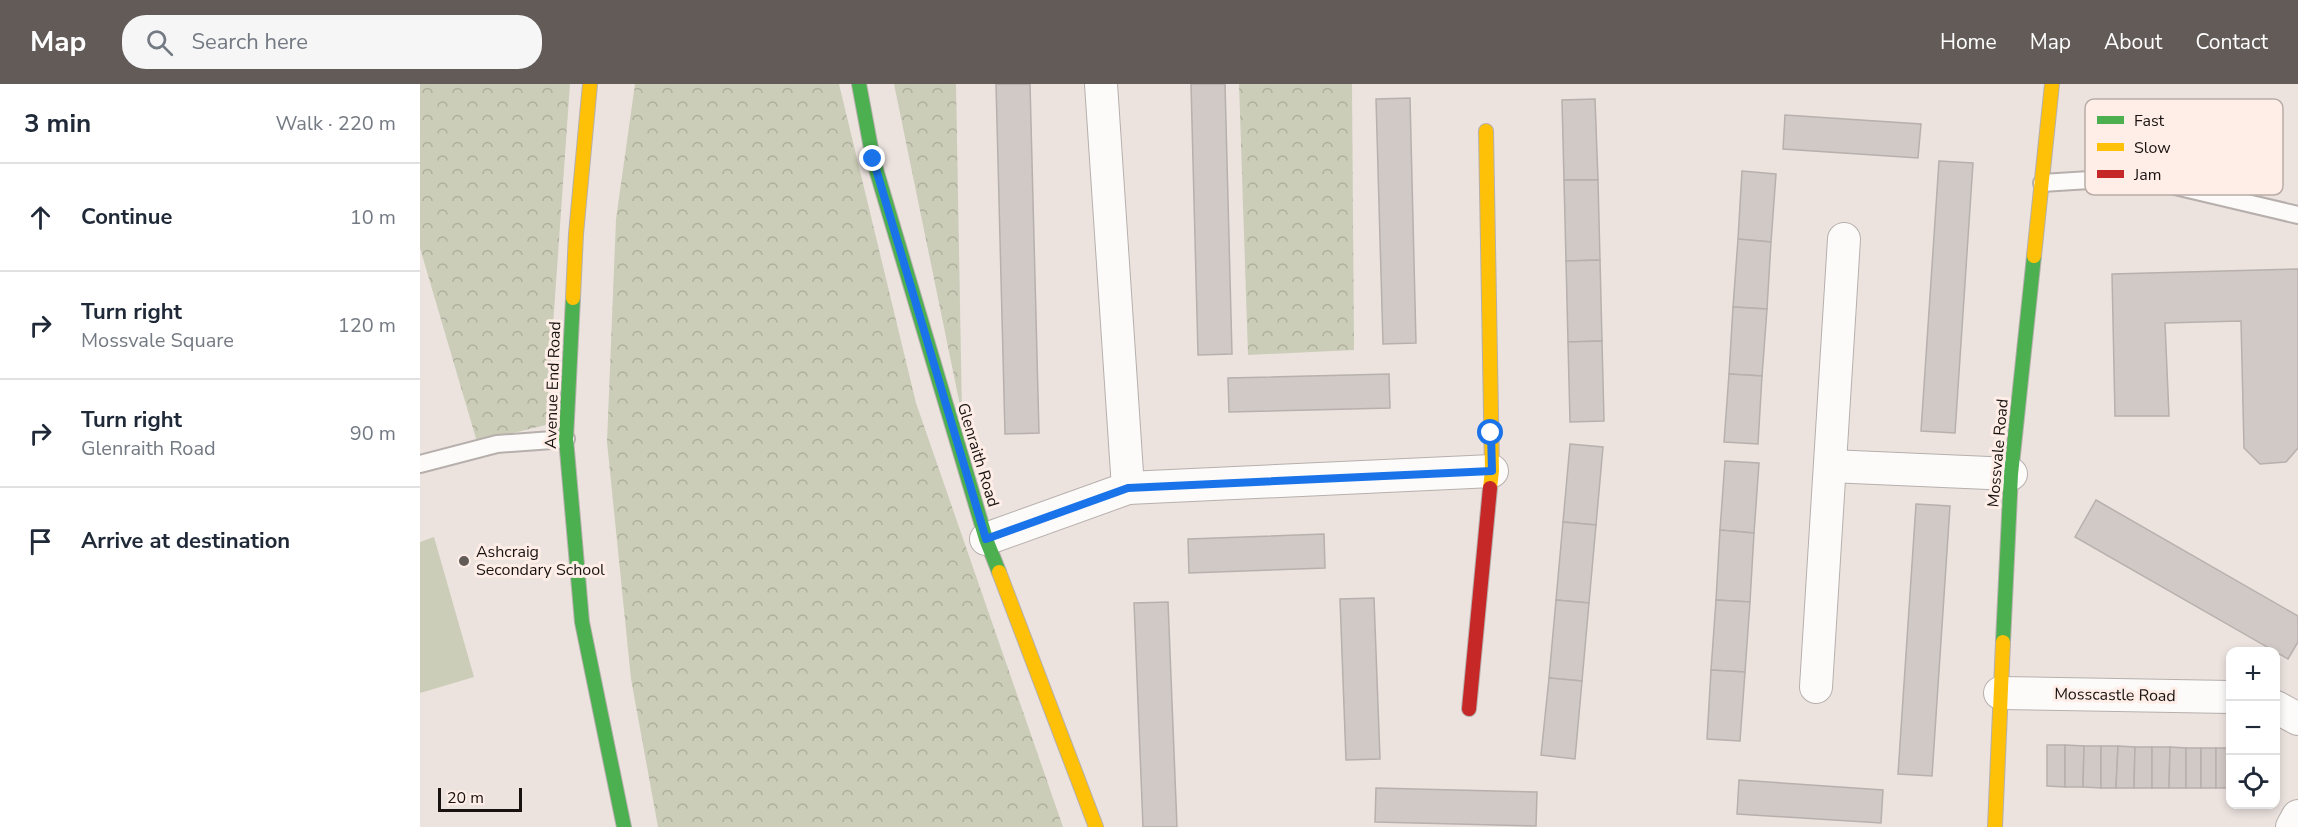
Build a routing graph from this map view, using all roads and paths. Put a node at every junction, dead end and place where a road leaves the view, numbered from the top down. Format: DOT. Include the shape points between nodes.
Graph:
graph roads {
  1 [pos="590,84"];
  2 [pos="859,84"];
  3 [pos="1101,84"];
  4 [pos="2052,84"];
  5 [pos="1486,131"];
  6 [pos="2085,180"];
  7 [pos="2042,183"];
  8 [pos="2213,195"];
  9 [pos="2298,215"];
  10 [pos="1844,239"];
  11 [pos="566,440"];
  12 [pos="420,464"];
  13 [pos="1830,466"];
  14 [pos="1492,471"];
  15 [pos="2011,474"];
  16 [pos="1128,488"];
  17 [pos="986,539"];
  18 [pos="1816,687"];
  19 [pos="2000,693"];
  20 [pos="2226,698"];
  21 [pos="1469,709"];
  22 [pos="2280,709"];
  23 [pos="2298,719"];
  24 [pos="2298,816"];
  25 [pos="624,827"];
  26 [pos="1096,827"];
  27 [pos="1995,827"];
  28 [pos="2292,827"];
  1 -- 11 [label="street, Avenue End Road" via="576,234"];
  2 -- 17 [label="street, Glenraith Road" via="873,159"];
  3 -- 16 [label="street"];
  4 -- 7 [label="street, Mossvale Road"];
  5 -- 14 [label="street"];
  6 -- 7 [label="lane"];
  7 -- 15 [label="street, Mossvale Road"];
  8 -- 9 [label="lane"];
  10 -- 13 [label="street"];
  11 -- 12 [label="lane" via="497,444"];
  11 -- 25 [label="street, Avenue End Road" via="582,622"];
  13 -- 15 [label="street"];
  13 -- 18 [label="street"];
  14 -- 16 [label="street"];
  14 -- 21 [label="street"];
  15 -- 19 [label="street, Mossvale Road"];
  16 -- 17 [label="street"];
  17 -- 26 [label="street, Glenraith Road"];
  19 -- 20 [label="street, Mosscastle Road"];
  19 -- 27 [label="street, Mossvale Road"];
  22 -- 23 [label="street"];
  24 -- 28 [label="street"];
}
